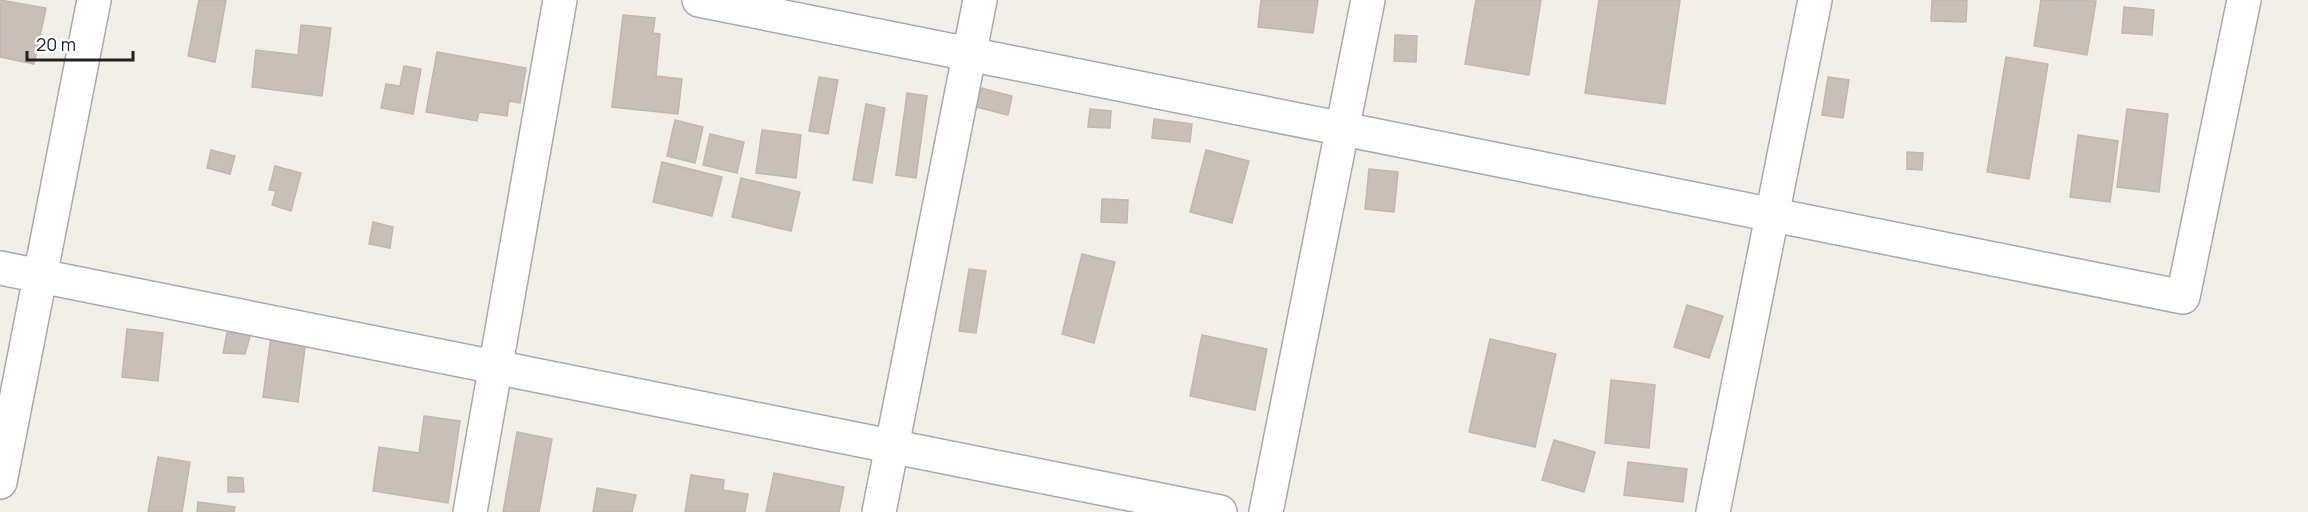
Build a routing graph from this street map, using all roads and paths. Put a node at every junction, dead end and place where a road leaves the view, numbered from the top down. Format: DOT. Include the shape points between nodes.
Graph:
graph roads {
  1 [pos="94,0"];
  2 [pos="560,0"];
  3 [pos="699,0"];
  4 [pos="980,0"];
  5 [pos="1368,0"];
  6 [pos="1815,0"];
  7 [pos="2244,0"];
  8 [pos="969,54"];
  9 [pos="1343,129"];
  10 [pos="1773,215"];
  11 [pos="0,267"];
  12 [pos="40,276"];
  13 [pos="496,367"];
  14 [pos="892,446"];
  15 [pos="0,482"];
  16 [pos="470,512"];
  17 [pos="879,512"];
  18 [pos="1220,512"];
  19 [pos="1266,512"];
  20 [pos="1713,512"];
  1 -- 12 [label="street"];
  2 -- 13 [label="street"];
  3 -- 8 [label="street"];
  4 -- 8 [label="street"];
  5 -- 9 [label="street"];
  6 -- 10 [label="street"];
  7 -- 10 [label="street" via="2183,297"];
  8 -- 9 [label="street"];
  8 -- 14 [label="street"];
  9 -- 10 [label="street"];
  9 -- 19 [label="street"];
  10 -- 20 [label="street"];
  11 -- 12 [label="street"];
  12 -- 13 [label="street"];
  12 -- 15 [label="street"];
  13 -- 14 [label="street"];
  13 -- 16 [label="street"];
  14 -- 17 [label="street"];
  14 -- 18 [label="street"];
}
